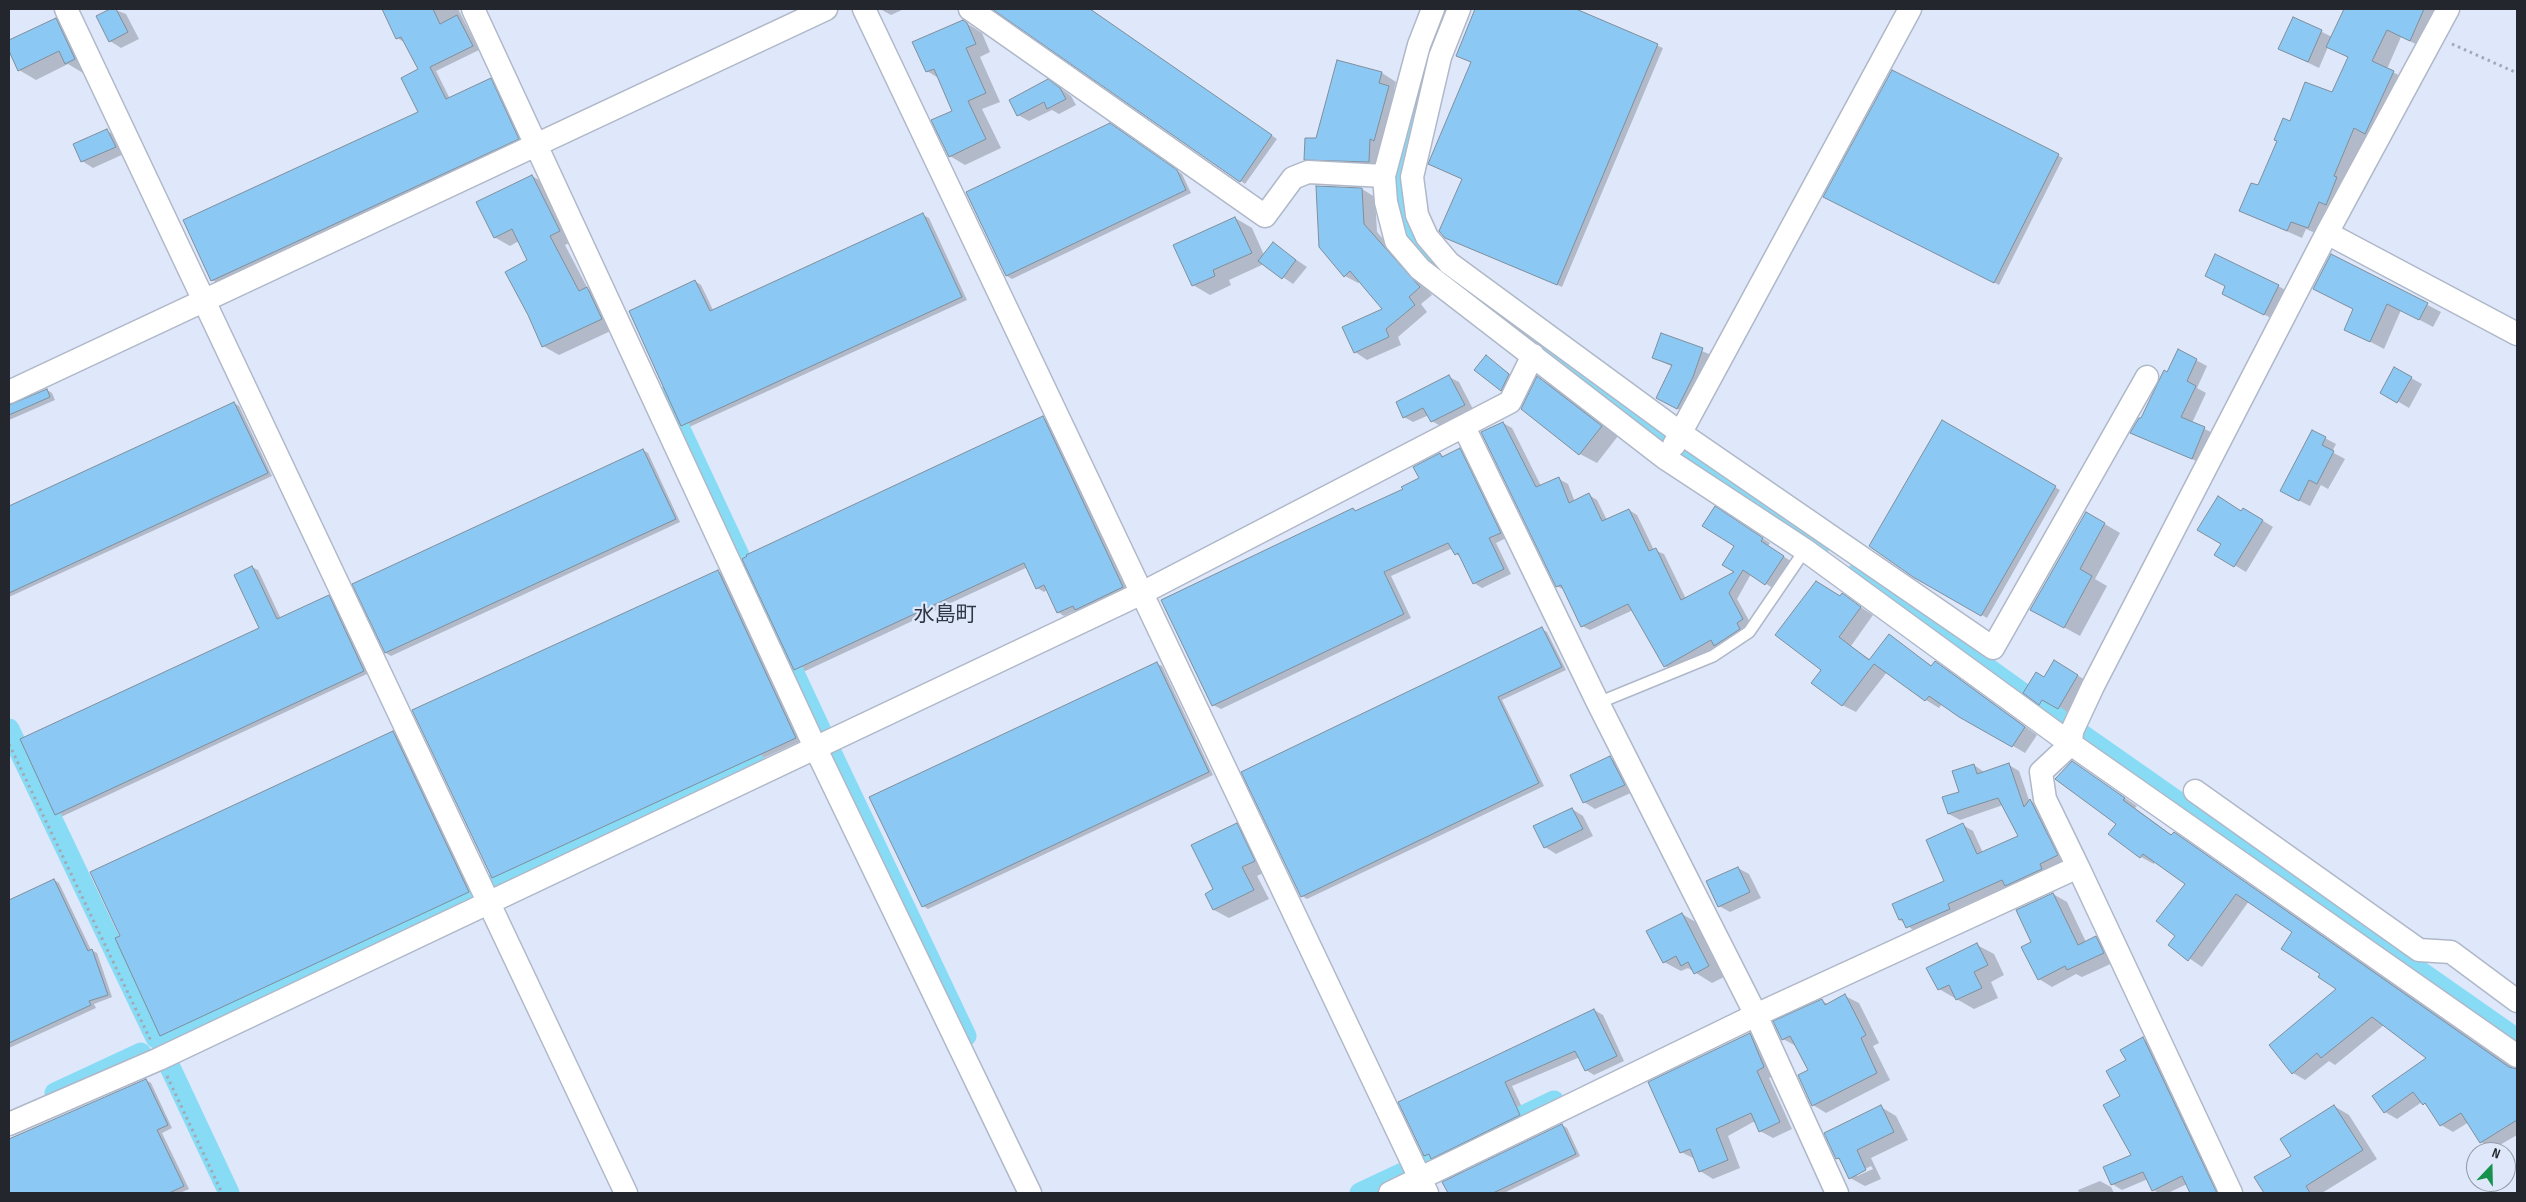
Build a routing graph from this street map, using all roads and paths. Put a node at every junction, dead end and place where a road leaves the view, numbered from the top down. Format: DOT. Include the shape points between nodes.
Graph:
graph roads {
  1 [pos="66,9"];
  2 [pos="473,9"];
  3 [pos="826,9"];
  4 [pos="864,9"];
  5 [pos="970,9"];
  6 [pos="1433,9"];
  7 [pos="1459,9"];
  8 [pos="1910,9"];
  9 [pos="2448,9"];
  10 [pos="2433,36"];
  11 [pos="2517,73"];
  12 [pos="536,143"];
  13 [pos="1384,176"];
  14 [pos="1386,202"];
  15 [pos="1408,218"];
  16 [pos="2327,232"];
  17 [pos="203,302"];
  18 [pos="2517,334"];
  19 [pos="1532,355"];
  20 [pos="2147,377"];
  21 [pos="9,392"];
  22 [pos="1464,427"];
  23 [pos="1682,434"];
  24 [pos="1665,458"];
  25 [pos="1805,550"];
  26 [pos="1142,593"];
  27 [pos="1598,703"];
  28 [pos="9,744"];
  29 [pos="2071,744"];
  30 [pos="815,747"];
  31 [pos="2195,791"];
  32 [pos="2078,867"];
  33 [pos="487,902"];
  34 [pos="2517,1001"];
  35 [pos="1756,1015"];
  36 [pos="2517,1056"];
  37 [pos="159,1059"];
  38 [pos="9,1124"];
  39 [pos="1424,1186"];
  40 [pos="222,1193"];
  41 [pos="626,1193"];
  42 [pos="1030,1193"];
  43 [pos="1390,1193"];
  44 [pos="1837,1193"];
  45 [pos="2231,1193"];
  1 -- 17 [label="street"];
  2 -- 12 [label="street"];
  3 -- 12 [label="street"];
  4 -- 26 [label="street"];
  5 -- 13 [label="street" via="1265,216 1293,178 1308,172"];
  6 -- 13 [label="street" via="1419,45"];
  7 -- 15 [label="street" via="1440,57 1412,177"];
  8 -- 23 [label="street"];
  9 -- 10 [label="street"];
  10 -- 11 [label="path"];
  10 -- 16 [label="street"];
  12 -- 17 [label="street"];
  12 -- 30 [label="street"];
  13 -- 14 [label="street"];
  14 -- 15 [label="street"];
  14 -- 19 [label="street" via="1396,241 1420,269"];
  15 -- 23 [label="street" via="1449,263"];
  16 -- 18 [label="street"];
  16 -- 29 [label="street" via="2093,686 2072,731"];
  17 -- 21 [label="street"];
  17 -- 33 [label="street"];
  19 -- 22 [label="street" via="1510,402"];
  19 -- 24 [label="street"];
  20 -- 23 [label="street" via="1993,648"];
  22 -- 26 [label="street"];
  22 -- 27 [label="street"];
  23 -- 24 [label="street"];
  24 -- 25 [label="street"];
  25 -- 27 [label="lane" via="1749,632 1714,656"];
  25 -- 29 [label="street"];
  26 -- 30 [label="street"];
  26 -- 39 [label="street"];
  27 -- 35 [label="street"];
  28 -- 37 [label="path"];
  29 -- 32 [label="street" via="2041,772 2045,799"];
  29 -- 36 [label="street"];
  30 -- 33 [label="street"];
  30 -- 42 [label="street"];
  31 -- 34 [label="street" via="2419,950 2451,952"];
  32 -- 35 [label="street"];
  32 -- 45 [label="street"];
  33 -- 37 [label="street"];
  33 -- 41 [label="street"];
  35 -- 39 [label="street"];
  35 -- 44 [label="street"];
  37 -- 38 [label="street"];
  37 -- 40 [label="path"];
  39 -- 43 [label="street"];
}
